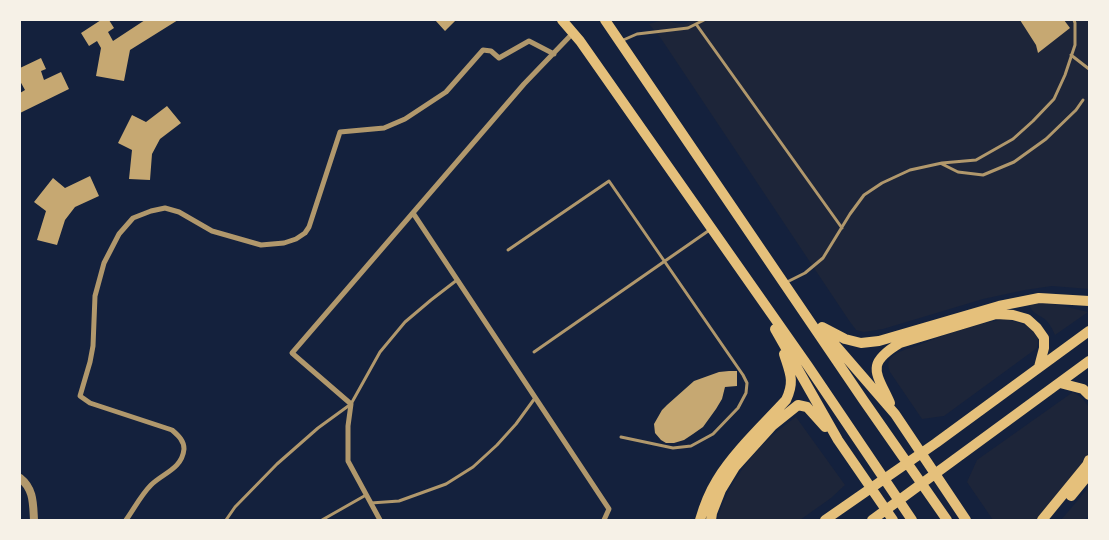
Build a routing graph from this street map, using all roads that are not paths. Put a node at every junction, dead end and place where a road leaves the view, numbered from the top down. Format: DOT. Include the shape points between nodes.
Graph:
graph roads {
  1 [pos="562,20"];
  2 [pos="605,20"];
  3 [pos="704,20"];
  4 [pos="1074,20"];
  5 [pos="696,24"];
  6 [pos="573,33"];
  7 [pos="620,41"];
  8 [pos="554,54"];
  9 [pos="1072,55"];
  10 [pos="1089,69"];
  11 [pos="1083,100"];
  12 [pos="942,163"];
  13 [pos="413,213"];
  14 [pos="711,228"];
  15 [pos="842,228"];
  16 [pos="508,250"];
  17 [pos="664,261"];
  18 [pos="457,280"];
  19 [pos="749,282"];
  20 [pos="785,284"];
  21 [pos="793,296"];
  22 [pos="1089,301"];
  23 [pos="818,324"];
  24 [pos="1089,331"];
  25 [pos="778,334"];
  26 [pos="534,352"];
  27 [pos="1089,361"];
  28 [pos="1039,367"];
  29 [pos="1060,383"];
  30 [pos="1089,395"];
  31 [pos="535,397"];
  32 [pos="350,404"];
  33 [pos="895,414"];
  34 [pos="621,437"];
  35 [pos="838,440"];
  36 [pos="1089,460"];
  37 [pos="1089,474"];
  38 [pos="20,478"];
  39 [pos="366,494"];
  40 [pos="371,503"];
  41 [pos="874,519"];
  42 [pos="892,519"];
  43 [pos="34,520"];
  44 [pos="126,520"];
  45 [pos="226,520"];
  46 [pos="322,520"];
  47 [pos="380,520"];
  48 [pos="604,520"];
  49 [pos="700,520"];
  50 [pos="711,520"];
  51 [pos="826,520"];
  52 [pos="912,520"];
  53 [pos="948,520"];
  54 [pos="968,520"];
  55 [pos="1042,520"];
  56 [pos="1051,520"];
  1 -- 6 [label="highway"];
  2 -- 7 [label="highway"];
  3 -- 5 [label="lane"];
  4 -- 9 [label="lane"];
  5 -- 7 [label="lane" via="688,28 638,34"];
  5 -- 15 [label="lane"];
  6 -- 8 [label="street"];
  6 -- 14 [label="highway"];
  7 -- 20 [label="highway"];
  8 -- 13 [label="street" via="524,84"];
  8 -- 44 [label="street" via="529,41 499,58 491,51 483,50 446,92 405,119 384,128 340,132 309,227 296,239 260,245 246,242 212,231 179,212 165,208 133,218 119,234 104,263 95,296 93,346 80,396 90,403 172,430 184,445 181,462 149,486"];
  9 -- 10 [label="lane"];
  9 -- 12 [label="lane" via="1054,99 1013,139 976,160"];
  11 -- 12 [label="lane" via="1046,139 1014,162 983,175 958,172"];
  12 -- 15 [label="lane" via="910,170 882,183 864,195"];
  13 -- 18 [label="street"];
  13 -- 32 [label="street" via="292,354"];
  14 -- 17 [label="lane"];
  14 -- 19 [label="highway"];
  15 -- 20 [label="lane" via="823,258"];
  16 -- 17 [label="lane" via="609,180"];
  17 -- 26 [label="lane"];
  17 -- 34 [label="lane" via="743,375 747,383 746,393 738,408 713,434 692,446 674,448"];
  18 -- 31 [label="street"];
  18 -- 32 [label="lane" via="405,322 380,352"];
  19 -- 25 [label="highway"];
  19 -- 52 [label="highway"];
  20 -- 21 [label="highway"];
  21 -- 23 [label="highway"];
  21 -- 53 [label="highway"];
  22 -- 23 [label="highway" via="1039,298 999,306 880,342 862,343 845,339"];
  23 -- 33 [label="highway"];
  24 -- 28 [label="highway"];
  25 -- 35 [label="highway"];
  25 -- 49 [label="highway" via="792,379 786,400 728,464 712,488"];
  27 -- 29 [label="highway"];
  28 -- 33 [label="highway" via="1044,338 1027,319 1012,315 996,314 900,343 878,360 876,370"];
  28 -- 51 [label="highway"];
  29 -- 30 [label="highway" via="1083,389"];
  29 -- 41 [label="highway"];
  31 -- 40 [label="lane" via="497,446 446,484 399,501"];
  31 -- 48 [label="street" via="609,509"];
  32 -- 39 [label="street" via="348,461"];
  32 -- 45 [label="lane" via="277,464"];
  33 -- 54 [label="highway"];
  35 -- 42 [label="highway"];
  35 -- 50 [label="highway" via="807,407 798,405 773,425 735,467 721,490"];
  36 -- 55 [label="highway"];
  37 -- 56 [label="highway"];
  38 -- 43 [label="street" via="30,489"];
  39 -- 40 [label="street"];
  39 -- 46 [label="lane"];
  40 -- 47 [label="street"];
}
